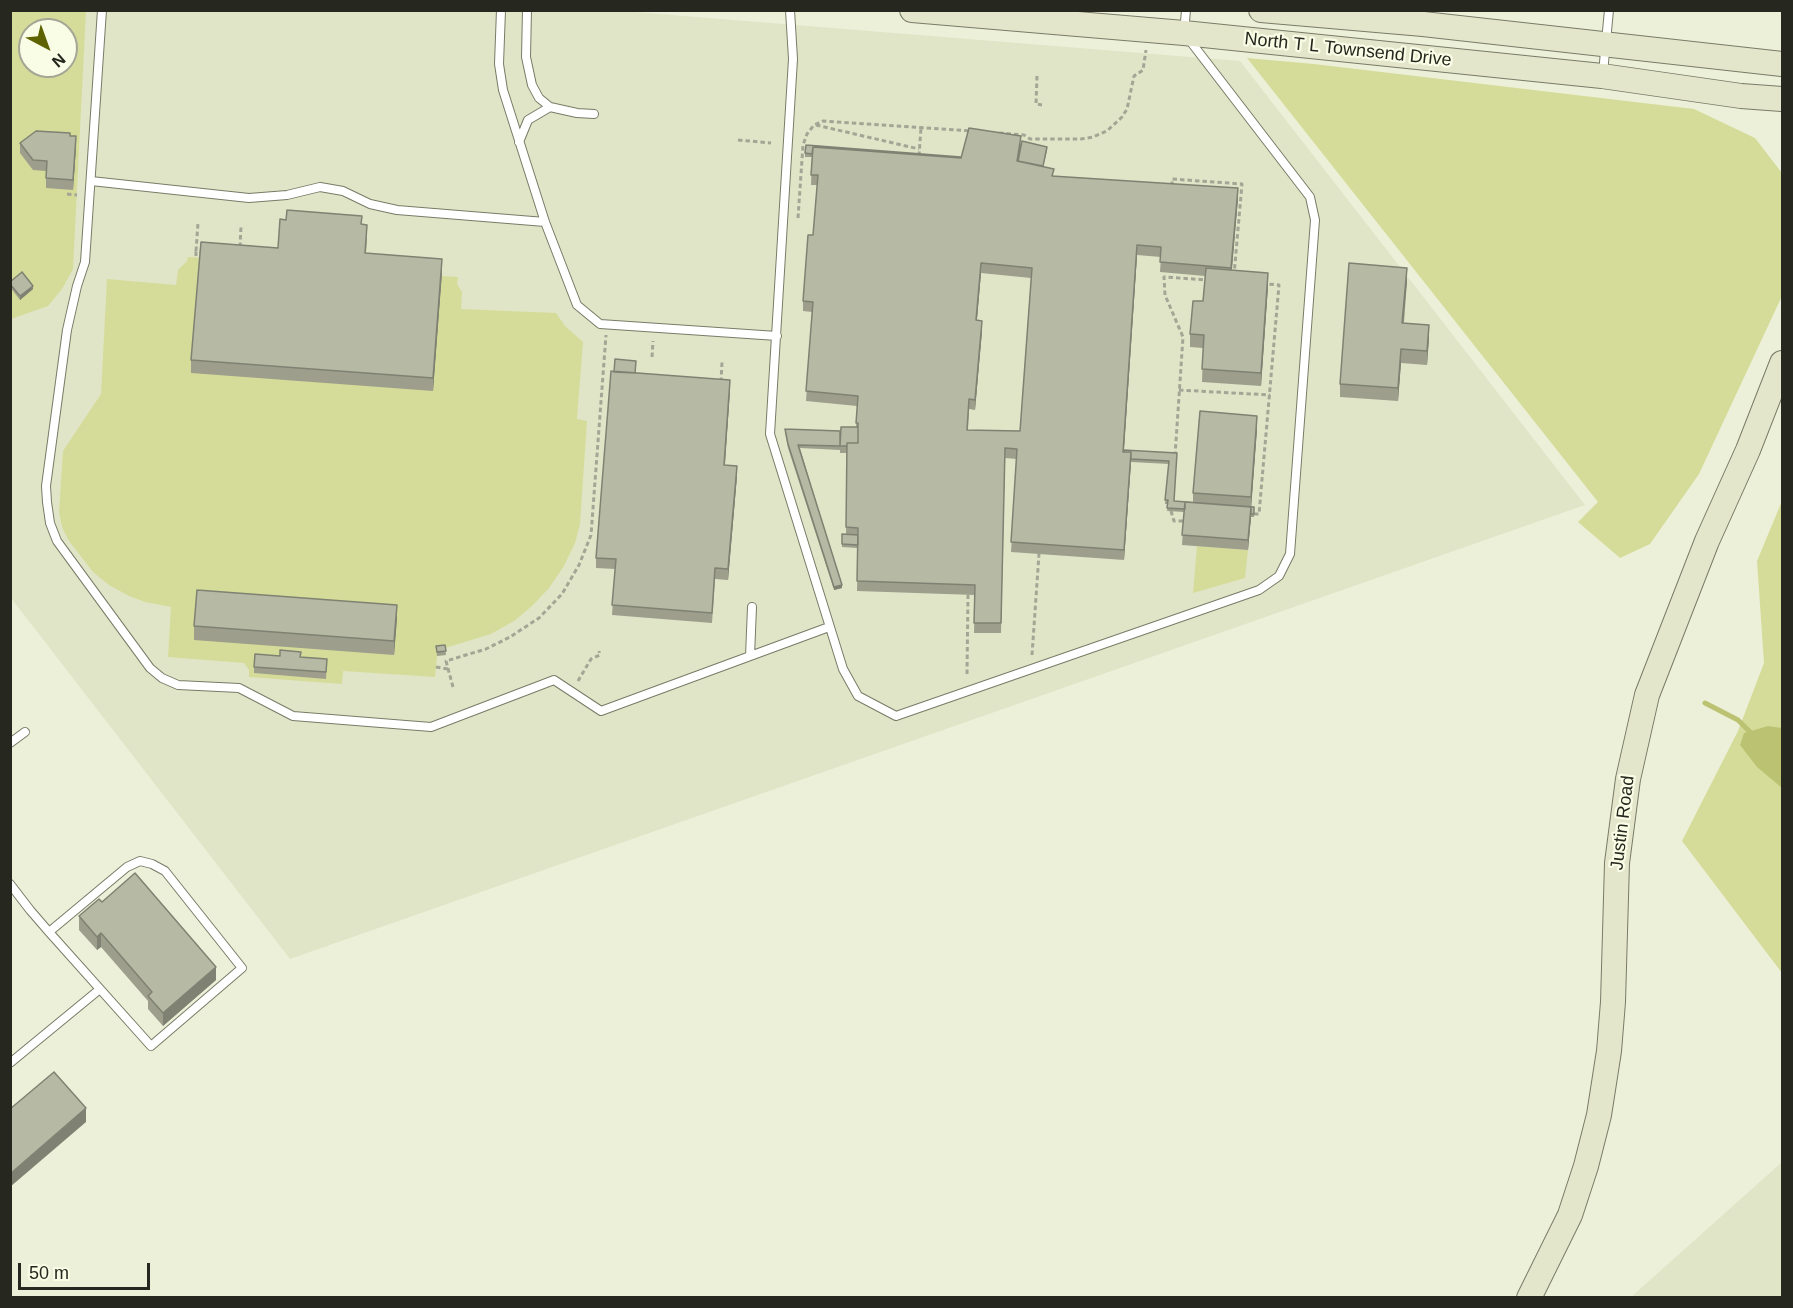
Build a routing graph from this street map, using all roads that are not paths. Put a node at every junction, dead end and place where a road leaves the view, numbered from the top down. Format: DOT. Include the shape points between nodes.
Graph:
graph roads {
  1 [pos="102,10"];
  2 [pos="501,10"];
  3 [pos="527,10"];
  4 [pos="790,10"];
  5 [pos="912,10"];
  6 [pos="1261,10"];
  7 [pos="1609,10"];
  8 [pos="1185,22"];
  9 [pos="1606,44"];
  10 [pos="1782,64"];
  11 [pos="1602,76"];
  12 [pos="1782,99"];
  13 [pos="550,107"];
  14 [pos="594,114"];
  15 [pos="519,141"];
  16 [pos="91,181"];
  17 [pos="545,222"];
  18 [pos="777,336"];
  19 [pos="1782,363"];
  20 [pos="752,607"];
  21 [pos="829,627"];
  22 [pos="750,656"];
  23 [pos="25,732"];
  24 [pos="10,743"];
  25 [pos="10,884"];
  26 [pos="50,932"];
  27 [pos="100,989"];
  28 [pos="10,1063"];
  29 [pos="1530,1298"];
  1 -- 16 [label="lane"];
  2 -- 15 [label="lane" via="499,64"];
  3 -- 13 [label="lane" via="527,69 539,98"];
  4 -- 18 [label="lane" via="793,59"];
  5 -- 8 [label="street, North T L Townsend Drive"];
  6 -- 9 [label="street, North T L Townsend Drive" via="1424,21"];
  7 -- 9 [label="lane"];
  8 -- 11 [label="street, North T L Townsend Drive"];
  8 -- 21 [label="lane" via="1310,197 1315,220 1290,554 1279,576 1259,590 896,716 858,696 843,669"];
  9 -- 10 [label="street, North T L Townsend Drive"];
  9 -- 11 [label="lane"];
  11 -- 12 [label="street, North T L Townsend Drive"];
  13 -- 14 [label="lane"];
  13 -- 15 [label="lane" via="528,120"];
  15 -- 17 [label="lane"];
  16 -- 17 [label="lane" via="249,198 320,187 397,210"];
  16 -- 22 [label="lane" via="85,262 67,330 47,502 57,541 150,668 162,678 178,685 239,688 293,716 431,727 554,680 601,711"];
  17 -- 18 [label="lane" via="577,305 600,324"];
  18 -- 21 [label="lane" via="770,435"];
  19 -- 29 [label="street, Justin Road" via="1647,695 1628,779 1617,863 1613,1002 1599,1115 1570,1215"];
  20 -- 22 [label="lane"];
  21 -- 22 [label="lane"];
  23 -- 24 [label="lane"];
  25 -- 26 [label="lane"];
  26 -- 27 [label="lane"];
  26 -- 27 [label="lane" via="127,867 140,861 165,871 242,968 151,1047"];
  27 -- 28 [label="lane"];
}
